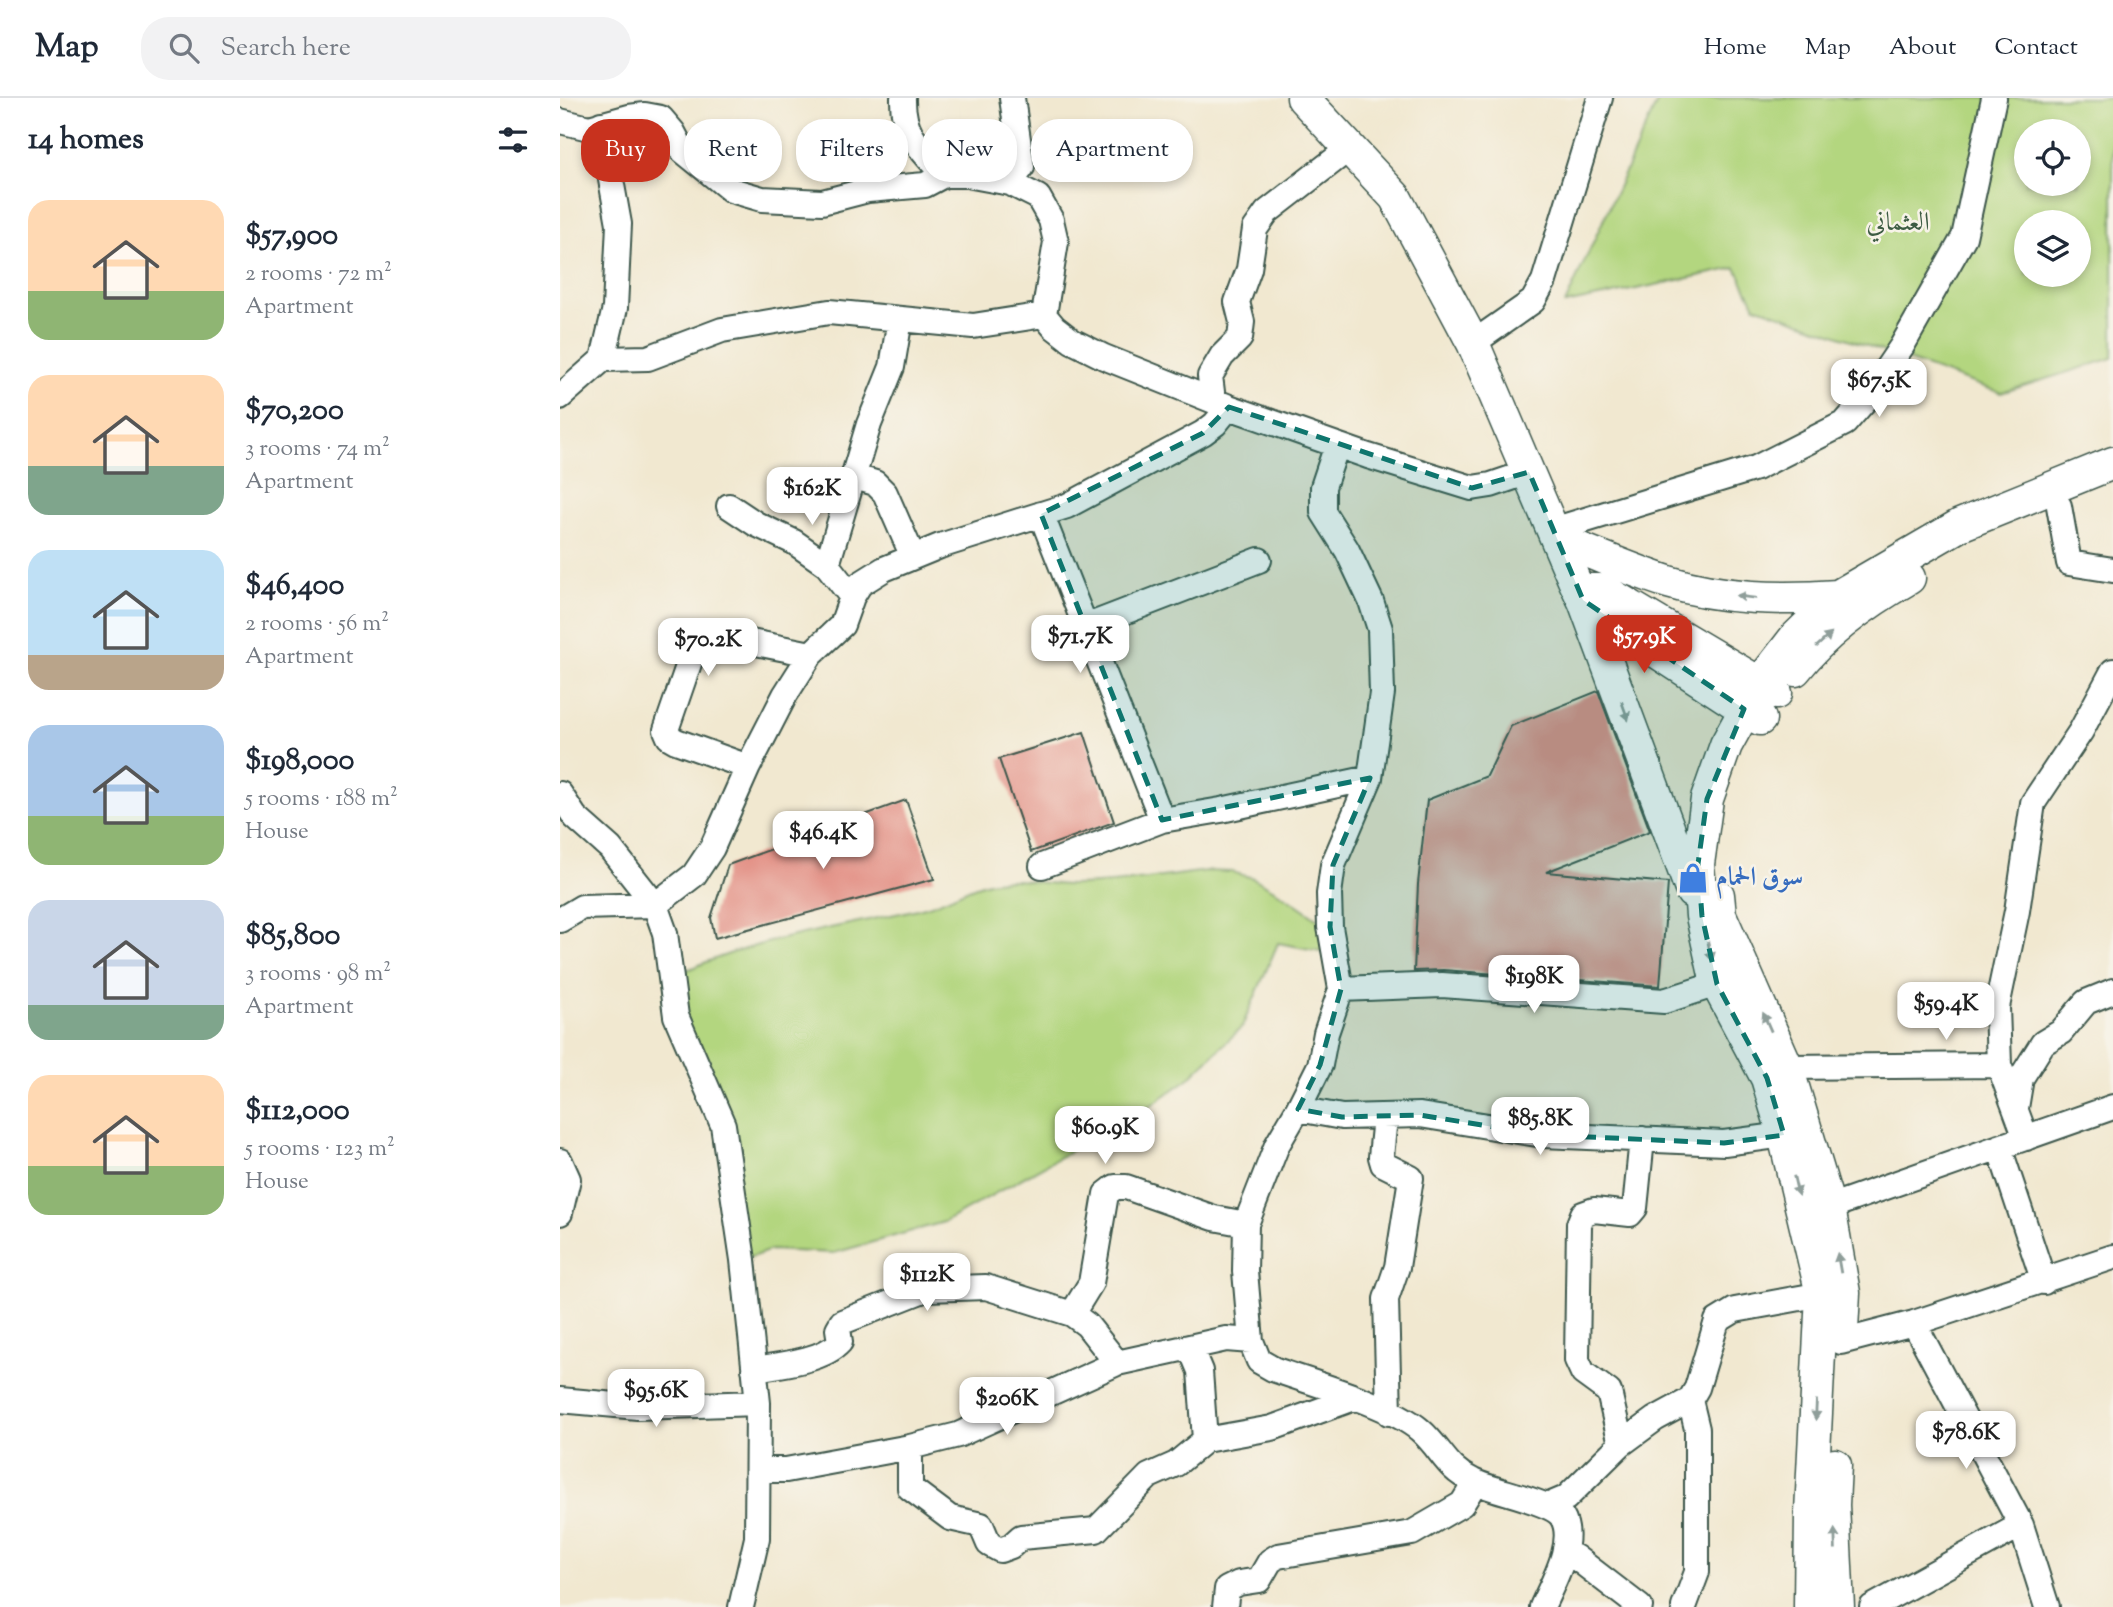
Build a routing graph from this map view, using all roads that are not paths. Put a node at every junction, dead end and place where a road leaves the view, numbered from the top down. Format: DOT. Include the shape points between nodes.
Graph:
graph roads {
  1 [pos="903,98"];
  2 [pos="1012,98"];
  3 [pos="1303,98"];
  4 [pos="1600,98"];
  5 [pos="1994,98"];
  6 [pos="625,119"];
  7 [pos="662,119"];
  8 [pos="560,121"];
  9 [pos="581,126"];
  10 [pos="670,128"];
  11 [pos="1351,147"];
  12 [pos="922,150"];
  13 [pos="611,182"];
  14 [pos="931,182"];
  15 [pos="1005,182"];
  16 [pos="1010,183"];
  17 [pos="1044,315"];
  18 [pos="900,319"];
  19 [pos="1473,343"];
  20 [pos="603,359"];
  21 [pos="560,397"];
  22 [pos="1221,403"];
  23 [pos="1337,445"];
  24 [pos="2113,463"];
  25 [pos="1529,472"];
  26 [pos="855,477"];
  27 [pos="2113,485"];
  28 [pos="729,506"];
  29 [pos="2059,506"];
  30 [pos="1041,514"];
  31 [pos="1555,535"];
  32 [pos="913,557"];
  33 [pos="1258,560"];
  34 [pos="827,565"];
  35 [pos="2113,570"];
  36 [pos="1583,596"];
  37 [pos="1838,596"];
  38 [pos="852,597"];
  39 [pos="1086,627"];
  40 [pos="811,654"];
  41 [pos="2113,671"];
  42 [pos="1768,688"];
  43 [pos="1751,714"];
  44 [pos="748,767"];
  45 [pos="1370,778"];
  46 [pos="560,794"];
  47 [pos="1161,820"];
  48 [pos="1042,866"];
  49 [pos="655,905"];
  50 [pos="1702,916"];
  51 [pos="560,920"];
  52 [pos="1717,985"];
  53 [pos="1341,989"];
  54 [pos="2113,991"];
  55 [pos="1999,1065"];
  56 [pos="1787,1067"];
  57 [pos="2113,1107"];
  58 [pos="2015,1108"];
  59 [pos="1298,1109"];
  60 [pos="1385,1117"];
  61 [pos="1784,1135"];
  62 [pos="2026,1138"];
  63 [pos="1642,1139"];
  64 [pos="1999,1147"];
  65 [pos="560,1161"];
  66 [pos="1829,1207"];
  67 [pos="560,1213"];
  68 [pos="1246,1224"];
  69 [pos="2113,1257"];
  70 [pos="2044,1282"];
  71 [pos="1822,1294"];
  72 [pos="1072,1314"];
  73 [pos="1914,1323"];
  74 [pos="1251,1341"];
  75 [pos="1841,1342"];
  76 [pos="1190,1347"];
  77 [pos="1118,1363"];
  78 [pos="754,1369"];
  79 [pos="1354,1398"];
  80 [pos="560,1400"];
  81 [pos="1690,1400"];
  82 [pos="758,1403"];
  83 [pos="1389,1413"];
  84 [pos="1205,1440"];
  85 [pos="1621,1444"];
  86 [pos="910,1447"];
  87 [pos="759,1470"];
  88 [pos="1475,1482"];
  89 [pos="1547,1506"];
  90 [pos="2021,1525"];
  91 [pos="1564,1557"];
  92 [pos="741,1607"];
  93 [pos="1225,1607"];
  94 [pos="1542,1607"];
  95 [pos="1640,1607"];
  96 [pos="1684,1607"];
  97 [pos="1810,1607"];
  98 [pos="1838,1607"];
  99 [pos="1872,1607"];
  100 [pos="2047,1607"];
  1 -- 12 [label="street" via="902,116"];
  2 -- 16 [label="street" via="1023,167"];
  3 -- 11 [label="main road"];
  4 -- 19 [label="street" via="1544,281 1533,301"];
  5 -- 31 [label="street" via="1964,237 1902,345 1856,412 1844,423 1756,468"];
  6 -- 7 [label="street" via="645,115"];
  8 -- 9 [label="street"];
  10 -- 14 [label="street" via="683,150 731,190 762,199 822,202"];
  11 -- 19 [label="main road" via="1395,197"];
  11 -- 22 [label="street" via="1267,212 1255,229 1249,268 1237,302 1240,338 1210,376"];
  13 -- 20 [label="street" via="619,224 615,309"];
  15 -- 16 [label="street"];
  16 -- 17 [label="street" via="1038,197 1051,220 1056,242"];
  17 -- 18 [label="street" via="973,326"];
  17 -- 22 [label="street" via="1054,327 1104,357"];
  18 -- 20 [label="street" via="829,312 722,330 648,358"];
  18 -- 26 [label="street" via="892,367 869,424"];
  19 -- 25 [label="main road"];
  20 -- 21 [label="street"];
  22 -- 23 [label="street"];
  22 -- 30 [label="street" via="1215,424 1203,433 1067,506"];
  23 -- 25 [label="street" via="1472,488"];
  23 -- 45 [label="street" via="1323,487 1323,512 1347,551 1380,629 1382,693"];
  24 -- 37 [label="main road" via="1960,525"];
  25 -- 31 [label="main road"];
  26 -- 32 [label="street" via="875,484 885,494"];
  26 -- 34 [label="street"];
  27 -- 29 [label="main road"];
  28 -- 34 [label="street"];
  29 -- 35 [label="street" via="2069,563"];
  42 -- 29 [label="main road, one-way" via="1852,615 1892,587 1967,545"];
  30 -- 32 [label="street"];
  30 -- 39 [label="street"];
  31 -- 36 [label="main road"];
  37 -- 31 [label="main road, one-way" via="1764,598 1711,592 1670,582"];
  32 -- 38 [label="street" via="860,584"];
  33 -- 39 [label="street"];
  34 -- 38 [label="street"];
  36 -- 42 [label="main road" via="1599,590 1613,596"];
  36 -- 43 [label="main road" via="1607,619"];
  36 -- 50 [label="main road, one-way"];
  37 -- 42 [label="main road" via="1794,639"];
  38 -- 40 [label="street" via="842,625"];
  39 -- 47 [label="street"];
  40 -- 44 [label="street"];
  40 -- 44 [label="street" via="711,634 696,643 666,730 676,741"];
  41 -- 55 [label="street" via="2081,732 2034,803 1997,1007"];
  42 -- 43 [label="main road"];
  43 -- 50 [label="main road" via="1726,745 1707,799 1698,864"];
  56 -- 43 [label="main road, one-way" via="1720,915 1716,867 1725,805"];
  44 -- 49 [label="street" via="712,848 694,874"];
  45 -- 47 [label="street"];
  45 -- 53 [label="street" via="1333,865 1329,894"];
  46 -- 49 [label="street" via="575,817 610,848"];
  47 -- 48 [label="street"];
  49 -- 51 [label="street" via="582,907"];
  49 -- 78 [label="street" via="665,933 676,1016 723,1125"];
  50 -- 52 [label="main road, one-way"];
  52 -- 53 [label="street" via="1664,1001 1442,985"];
  52 -- 61 [label="main road" via="1766,1077"];
  53 -- 59 [label="street" via="1320,1065"];
  54 -- 58 [label="street" via="2087,1002 2061,1032 2043,1043 2021,1078"];
  55 -- 56 [label="street"];
  55 -- 58 [label="street"];
  56 -- 66 [label="main road"];
  57 -- 62 [label="street"];
  58 -- 62 [label="street"];
  59 -- 60 [label="street" via="1342,1117"];
  59 -- 68 [label="street" via="1277,1145"];
  60 -- 63 [label="street" via="1419,1115 1543,1135"];
  60 -- 83 [label="street" via="1383,1164 1411,1178 1397,1267 1386,1299"];
  61 -- 63 [label="street" via="1724,1143"];
  61 -- 71 [label="main road, one-way"];
  62 -- 64 [label="street"];
  63 -- 85 [label="street" via="1635,1208 1630,1214 1594,1210 1583,1214 1579,1224 1577,1360 1583,1373 1609,1392"];
  64 -- 66 [label="street"];
  64 -- 70 [label="street"];
  65 -- 67 [label="street" via="568,1178"];
  75 -- 66 [label="main road, one-way" via="1843,1293"];
  68 -- 72 [label="street" via="1214,1218 1126,1186 1115,1187 1106,1194 1091,1283"];
  68 -- 74 [label="street"];
  69 -- 70 [label="street"];
  70 -- 73 [label="street"];
  71 -- 81 [label="street" via="1735,1310 1717,1321"];
  71 -- 97 [label="main road, one-way"];
  72 -- 77 [label="street"];
  72 -- 78 [label="street" via="986,1287 926,1289 842,1322 835,1347 801,1361"];
  73 -- 75 [label="street"];
  73 -- 90 [label="street"];
  74 -- 76 [label="street" via="1226,1339"];
  74 -- 79 [label="street" via="1259,1361 1266,1365"];
  98 -- 75 [label="main road, one-way" via="1833,1505"];
  76 -- 77 [label="street"];
  76 -- 84 [label="street" via="1200,1371"];
  77 -- 86 [label="street" via="958,1434"];
  78 -- 82 [label="street"];
  79 -- 83 [label="street"];
  79 -- 84 [label="street" via="1272,1428"];
  80 -- 82 [label="street" via="638,1407"];
  81 -- 85 [label="street"];
  81 -- 96 [label="street" via="1697,1429 1697,1572"];
  82 -- 87 [label="street"];
  83 -- 88 [label="street" via="1420,1430 1454,1471"];
  84 -- 86 [label="street" via="1176,1464 1149,1476 1096,1530 1021,1537 1000,1550 989,1545 981,1525 950,1518 910,1488"];
  85 -- 89 [label="street" via="1566,1498"];
  86 -- 87 [label="street" via="786,1470"];
  87 -- 92 [label="street" via="757,1538"];
  88 -- 89 [label="street"];
  88 -- 93 [label="street" via="1462,1504 1412,1533 1278,1556 1259,1580 1227,1589"];
  89 -- 91 [label="street" via="1561,1515 1566,1527"];
  90 -- 99 [label="street"];
  90 -- 100 [label="street"];
  91 -- 94 [label="street"];
  91 -- 95 [label="street" via="1575,1556"];
}
